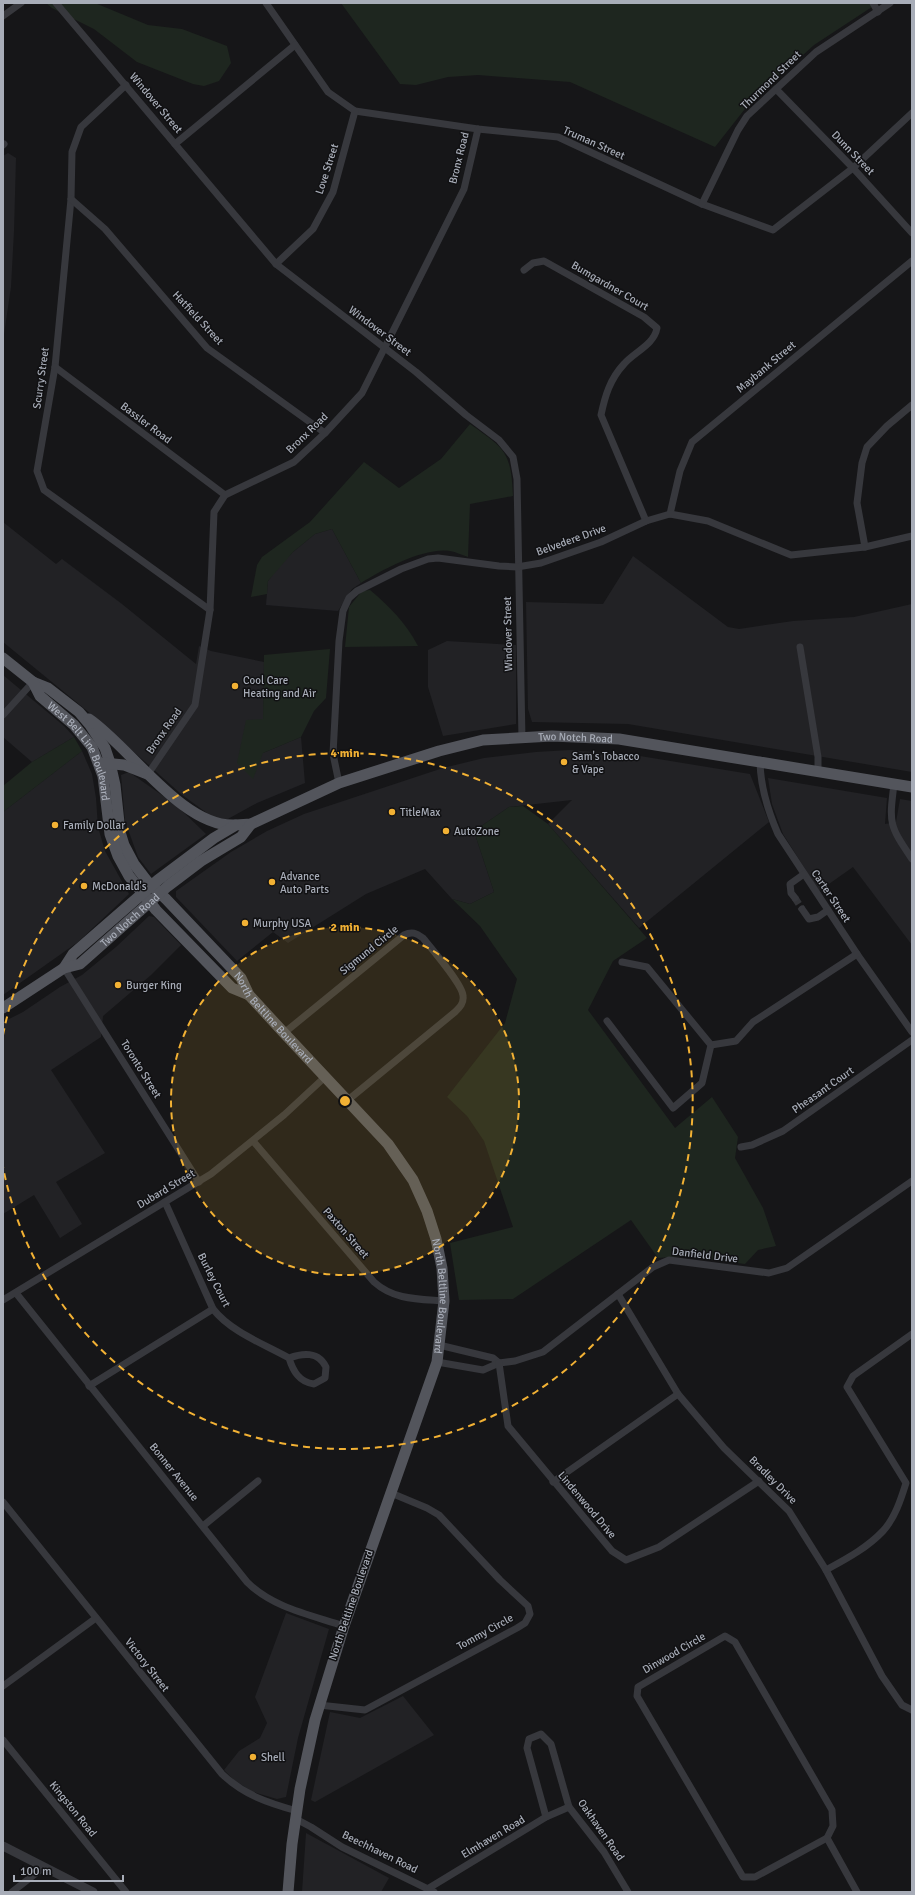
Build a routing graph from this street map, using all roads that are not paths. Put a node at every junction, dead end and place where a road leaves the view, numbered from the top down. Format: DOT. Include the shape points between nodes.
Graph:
graph roads {
  1 [pos="21,3"];
  2 [pos="56,3"];
  3 [pos="266,3"];
  4 [pos="874,3"];
  5 [pos="890,3"];
  6 [pos="878,12"];
  7 [pos="3,16"];
  8 [pos="295,45"];
  9 [pos="126,85"];
  10 [pos="776,89"];
  11 [pos="356,111"];
  12 [pos="912,113"];
  13 [pos="478,129"];
  14 [pos="175,144"];
  15 [pos="853,168"];
  16 [pos="71,199"];
  17 [pos="702,204"];
  18 [pos="912,233"];
  19 [pos="912,261"];
  20 [pos="276,264"];
  21 [pos="524,270"];
  22 [pos="385,348"];
  23 [pos="55,367"];
  24 [pos="912,405"];
  25 [pos="325,433"];
  26 [pos="225,495"];
  27 [pos="670,514"];
  28 [pos="646,521"];
  29 [pos="912,536"];
  30 [pos="865,547"];
  31 [pos="517,567"];
  32 [pos="210,610"];
  33 [pos="800,647"];
  34 [pos="3,658"];
  35 [pos="33,682"];
  36 [pos="79,712"];
  37 [pos="3,715"];
  38 [pos="522,739"];
  39 [pos="760,760"];
  40 [pos="105,763"];
  41 [pos="818,772"];
  42 [pos="148,774"];
  43 [pos="340,783"];
  44 [pos="894,784"];
  45 [pos="912,787"];
  46 [pos="196,815"];
  47 [pos="251,824"];
  48 [pos="236,825"];
  49 [pos="214,838"];
  50 [pos="912,859"];
  51 [pos="804,874"];
  52 [pos="149,883"];
  53 [pos="164,890"];
  54 [pos="139,895"];
  55 [pos="795,898"];
  56 [pos="153,906"];
  57 [pos="802,909"];
  58 [pos="828,910"];
  59 [pos="857,954"];
  60 [pos="622,962"];
  61 [pos="64,968"];
  62 [pos="249,995"];
  63 [pos="3,1008"];
  64 [pos="607,1021"];
  65 [pos="912,1032"];
  66 [pos="284,1033"];
  67 [pos="912,1040"];
  68 [pos="711,1045"];
  69 [pos="325,1077"];
  70 [pos="348,1100"];
  71 [pos="253,1141"];
  72 [pos="740,1146"];
  73 [pos="912,1181"];
  74 [pos="199,1182"];
  75 [pos="165,1202"];
  76 [pos="16,1293"];
  77 [pos="618,1294"];
  78 [pos="3,1300"];
  79 [pos="444,1300"];
  80 [pos="214,1309"];
  81 [pos="912,1334"];
  82 [pos="439,1345"];
  83 [pos="289,1358"];
  84 [pos="437,1362"];
  85 [pos="499,1363"];
  86 [pos="89,1386"];
  87 [pos="678,1394"];
  88 [pos="258,1481"];
  89 [pos="760,1481"];
  90 [pos="909,1481"];
  91 [pos="553,1482"];
  92 [pos="391,1493"];
  93 [pos="3,1502"];
  94 [pos="203,1526"];
  95 [pos="826,1570"];
  96 [pos="96,1618"];
  97 [pos="344,1626"];
  98 [pos="3,1686"];
  99 [pos="319,1705"];
  100 [pos="912,1710"];
  101 [pos="3,1740"];
  102 [pos="569,1807"];
  103 [pos="296,1815"];
  104 [pos="546,1817"];
  105 [pos="827,1838"];
  106 [pos="3,1846"];
  107 [pos="44,1867"];
  108 [pos="432,1890"];
  109 [pos="12,1892"];
  110 [pos="93,1892"];
  111 [pos="126,1892"];
  112 [pos="288,1892"];
  113 [pos="628,1892"];
  114 [pos="857,1892"];
  1 -- 7 [label="street"];
  2 -- 9 [label="street, Windover Street"];
  3 -- 8 [label="street, Truman Street"];
  4 -- 6 [label="street"];
  5 -- 6 [label="street, Thurmond Street"];
  6 -- 10 [label="street, Thurmond Street" via="820,49"];
  8 -- 11 [label="street, Truman Street" via="328,92"];
  8 -- 14 [label="street"];
  9 -- 14 [label="street, Windover Street"];
  9 -- 16 [label="street, Scurry Street" via="81,127 72,152"];
  10 -- 15 [label="street, Dunn Street"];
  10 -- 17 [label="street, Thurmond Street" via="747,116"];
  11 -- 13 [label="street, Truman Street"];
  11 -- 20 [label="street, Love Street" via="333,192 313,229"];
  12 -- 15 [label="street, Truman Street"];
  13 -- 17 [label="street, Truman Street" via="558,137"];
  13 -- 22 [label="street, Bronx Road" via="464,190"];
  14 -- 20 [label="street, Windover Street"];
  15 -- 17 [label="street, Truman Street" via="773,230"];
  15 -- 18 [label="street, Dunn Street"];
  16 -- 23 [label="street, Scurry Street"];
  16 -- 25 [label="street, Hatfield Street" via="105,230 207,348"];
  19 -- 27 [label="street, Maybank Street" via="692,442 680,471"];
  20 -- 22 [label="street, Windover Street"];
  21 -- 28 [label="street, Bumgardner Court" via="533,263 544,261 638,313 657,328 656,336 624,363 613,378 604,399 601,415"];
  22 -- 25 [label="street, Bronx Road" via="362,393"];
  22 -- 31 [label="street, Windover Street" via="499,440 510,452 517,479"];
  23 -- 26 [label="street, Bassler Road"];
  23 -- 32 [label="street, Scurry Street" via="37,471 44,490"];
  24 -- 30 [label="street" via="867,447 862,463 857,503"];
  25 -- 26 [label="street, Bronx Road" via="294,462"];
  26 -- 32 [label="street, Bronx Road" via="214,512"];
  27 -- 28 [label="street, Belvedere Drive"];
  27 -- 30 [label="street, Belvedere Drive" via="708,520 791,555"];
  28 -- 31 [label="street, Belvedere Drive" via="601,542 552,560"];
  29 -- 30 [label="street, Belvedere Drive"];
  31 -- 38 [label="street, Windover Street"];
  31 -- 43 [label="street, Belvedere Drive" via="444,558 428,559 371,583 350,598 343,611 339,641 333,754"];
  32 -- 42 [label="street, Bronx Road" via="196,705"];
  33 -- 41 [label="street" via="818,757"];
  34 -- 35 [label="main road, West Belt Line Boulevard"];
  35 -- 36 [label="main road, West Belt Line Boulevard" via="48,688"];
  35 -- 37 [label="street"];
  35 -- 40 [label="main road, West Belt Line Boulevard" via="40,696 74,725"];
  36 -- 40 [label="main road, West Belt Line Boulevard" via="101,741"];
  36 -- 42 [label="main road" via="105,731"];
  38 -- 39 [label="main road, Two Notch Road" via="552,736 603,737"];
  38 -- 43 [label="main road, Two Notch Road" via="483,740 439,751"];
  39 -- 41 [label="main road, Two Notch Road"];
  39 -- 51 [label="street, Carter Street" via="760,774 770,814 778,834"];
  40 -- 42 [label="main road" via="124,765"];
  40 -- 52 [label="main road, West Belt Line Boulevard" via="115,785 117,816 122,839 130,858"];
  40 -- 54 [label="main road, West Belt Line Boulevard" via="107,817 112,841"];
  41 -- 44 [label="main road, Two Notch Road"];
  42 -- 46 [label="main road"];
  43 -- 47 [label="main road, Two Notch Road"];
  44 -- 45 [label="main road, Two Notch Road"];
  44 -- 50 [label="street" via="890,815 893,830"];
  46 -- 48 [label="main road" via="216,823"];
  46 -- 49 [label="main road"];
  47 -- 48 [label="main road, Two Notch Road"];
  47 -- 53 [label="main road, Two Notch Road" via="241,837 201,861"];
  48 -- 49 [label="main road, Two Notch Road"];
  49 -- 52 [label="main road, Two Notch Road"];
  51 -- 55 [label="street" via="790,884 791,893"];
  51 -- 58 [label="street, Carter Street"];
  52 -- 53 [label="main road, North Beltline Boulevard"];
  52 -- 54 [label="main road, Two Notch Road"];
  53 -- 56 [label="main road, Two Notch Road"];
  53 -- 62 [label="main road, North Beltline Boulevard" via="241,978"];
  54 -- 56 [label="main road, West Belt Line Boulevard"];
  54 -- 61 [label="main road, Two Notch Road" via="73,954"];
  56 -- 61 [label="main road, Two Notch Road" via="80,964"];
  56 -- 62 [label="main road, West Belt Line Boulevard" via="232,988"];
  57 -- 58 [label="street" via="809,919 818,917"];
  58 -- 59 [label="street, Carter Street"];
  59 -- 65 [label="street, Carter Street"];
  59 -- 68 [label="street" via="753,1022 736,1041"];
  60 -- 68 [label="street" via="647,967"];
  61 -- 63 [label="main road, Two Notch Road"];
  61 -- 74 [label="street, Toronto Street"];
  62 -- 66 [label="main road, North Beltline Boulevard"];
  64 -- 68 [label="street" via="673,1108 702,1083"];
  66 -- 69 [label="main road, North Beltline Boulevard"];
  66 -- 70 [label="street, Sigmund Circle" via="404,935 414,932 423,938 460,987 463,1002 455,1012"];
  67 -- 72 [label="street, Pheasant Court" via="783,1131 752,1145"];
  69 -- 70 [label="main road, North Beltline Boulevard"];
  69 -- 71 [label="street, Dubard Street"];
  70 -- 79 [label="main road, North Beltline Boulevard" via="391,1148 406,1168 420,1195 436,1239 442,1268"];
  71 -- 74 [label="street, Dubard Street"];
  71 -- 79 [label="street, Paxton Street" via="382,1289 405,1298"];
  73 -- 77 [label="street, Danfield Drive" via="787,1268 769,1273 669,1260 653,1267"];
  74 -- 75 [label="street, Dubard Street"];
  75 -- 76 [label="street, Dubard Street"];
  75 -- 80 [label="street, Burley Court"];
  76 -- 78 [label="street, Dubard Street"];
  76 -- 86 [label="street, Bonner Avenue"];
  77 -- 85 [label="street, Danfield Drive" via="542,1352 516,1361"];
  77 -- 87 [label="street, Bradley Drive"];
  79 -- 82 [label="main road, North Beltline Boulevard"];
  80 -- 83 [label="street, Burley Court" via="228,1323"];
  80 -- 86 [label="street"];
  81 -- 90 [label="street" via="853,1376 847,1387"];
  82 -- 84 [label="main road, North Beltline Boulevard"];
  82 -- 85 [label="street" via="493,1358"];
  83 -- 83 [label="street" via="307,1354 317,1357 324,1363 326,1375 318,1383 304,1381 293,1370"];
  84 -- 85 [label="street, Danfield Drive" via="483,1370"];
  84 -- 92 [label="main road, North Beltline Boulevard"];
  85 -- 91 [label="street, Lindenwood Drive" via="508,1426"];
  86 -- 94 [label="street, Bonner Avenue"];
  87 -- 89 [label="street, Bradley Drive" via="724,1448"];
  87 -- 91 [label="street"];
  88 -- 94 [label="street"];
  89 -- 91 [label="street, Lindenwood Drive" via="659,1547 626,1560 612,1551"];
  89 -- 95 [label="street, Bradley Drive" via="789,1511"];
  90 -- 95 [label="street" via="884,1530 857,1553"];
  92 -- 97 [label="main road, North Beltline Boulevard"];
  92 -- 99 [label="street, Tommy Circle" via="439,1515 528,1606 530,1614 518,1628 365,1710"];
  93 -- 96 [label="street, Victory Street"];
  94 -- 97 [label="street, Bonner Avenue" via="241,1575 260,1594 275,1603"];
  95 -- 100 [label="street, Bradley Drive" via="882,1676 902,1705"];
  96 -- 98 [label="street"];
  96 -- 103 [label="street, Victory Street" via="222,1774 237,1788 251,1796"];
  97 -- 99 [label="main road, North Beltline Boulevard"];
  99 -- 103 [label="main road, North Beltline Boulevard" via="305,1759"];
  101 -- 111 [label="street, Kingston Road"];
  102 -- 104 [label="street, Elmhaven Road"];
  102 -- 104 [label="street, Oakhaven Road" via="551,1744 540,1734 530,1739 527,1748"];
  102 -- 113 [label="street, Oakhaven Road" via="604,1852"];
  103 -- 108 [label="street, Beechhaven Road" via="342,1848"];
  103 -- 112 [label="main road, North Beltline Boulevard"];
  104 -- 108 [label="street, Elmhaven Road"];
  105 -- 105 [label="street, Dinwood Circle" via="833,1826 832,1810 735,1642 725,1636 638,1687 637,1696 743,1877 755,1877"];
  105 -- 114 [label="street"];
  106 -- 107 [label="street"];
  107 -- 109 [label="street"];
  107 -- 110 [label="street"];
}
